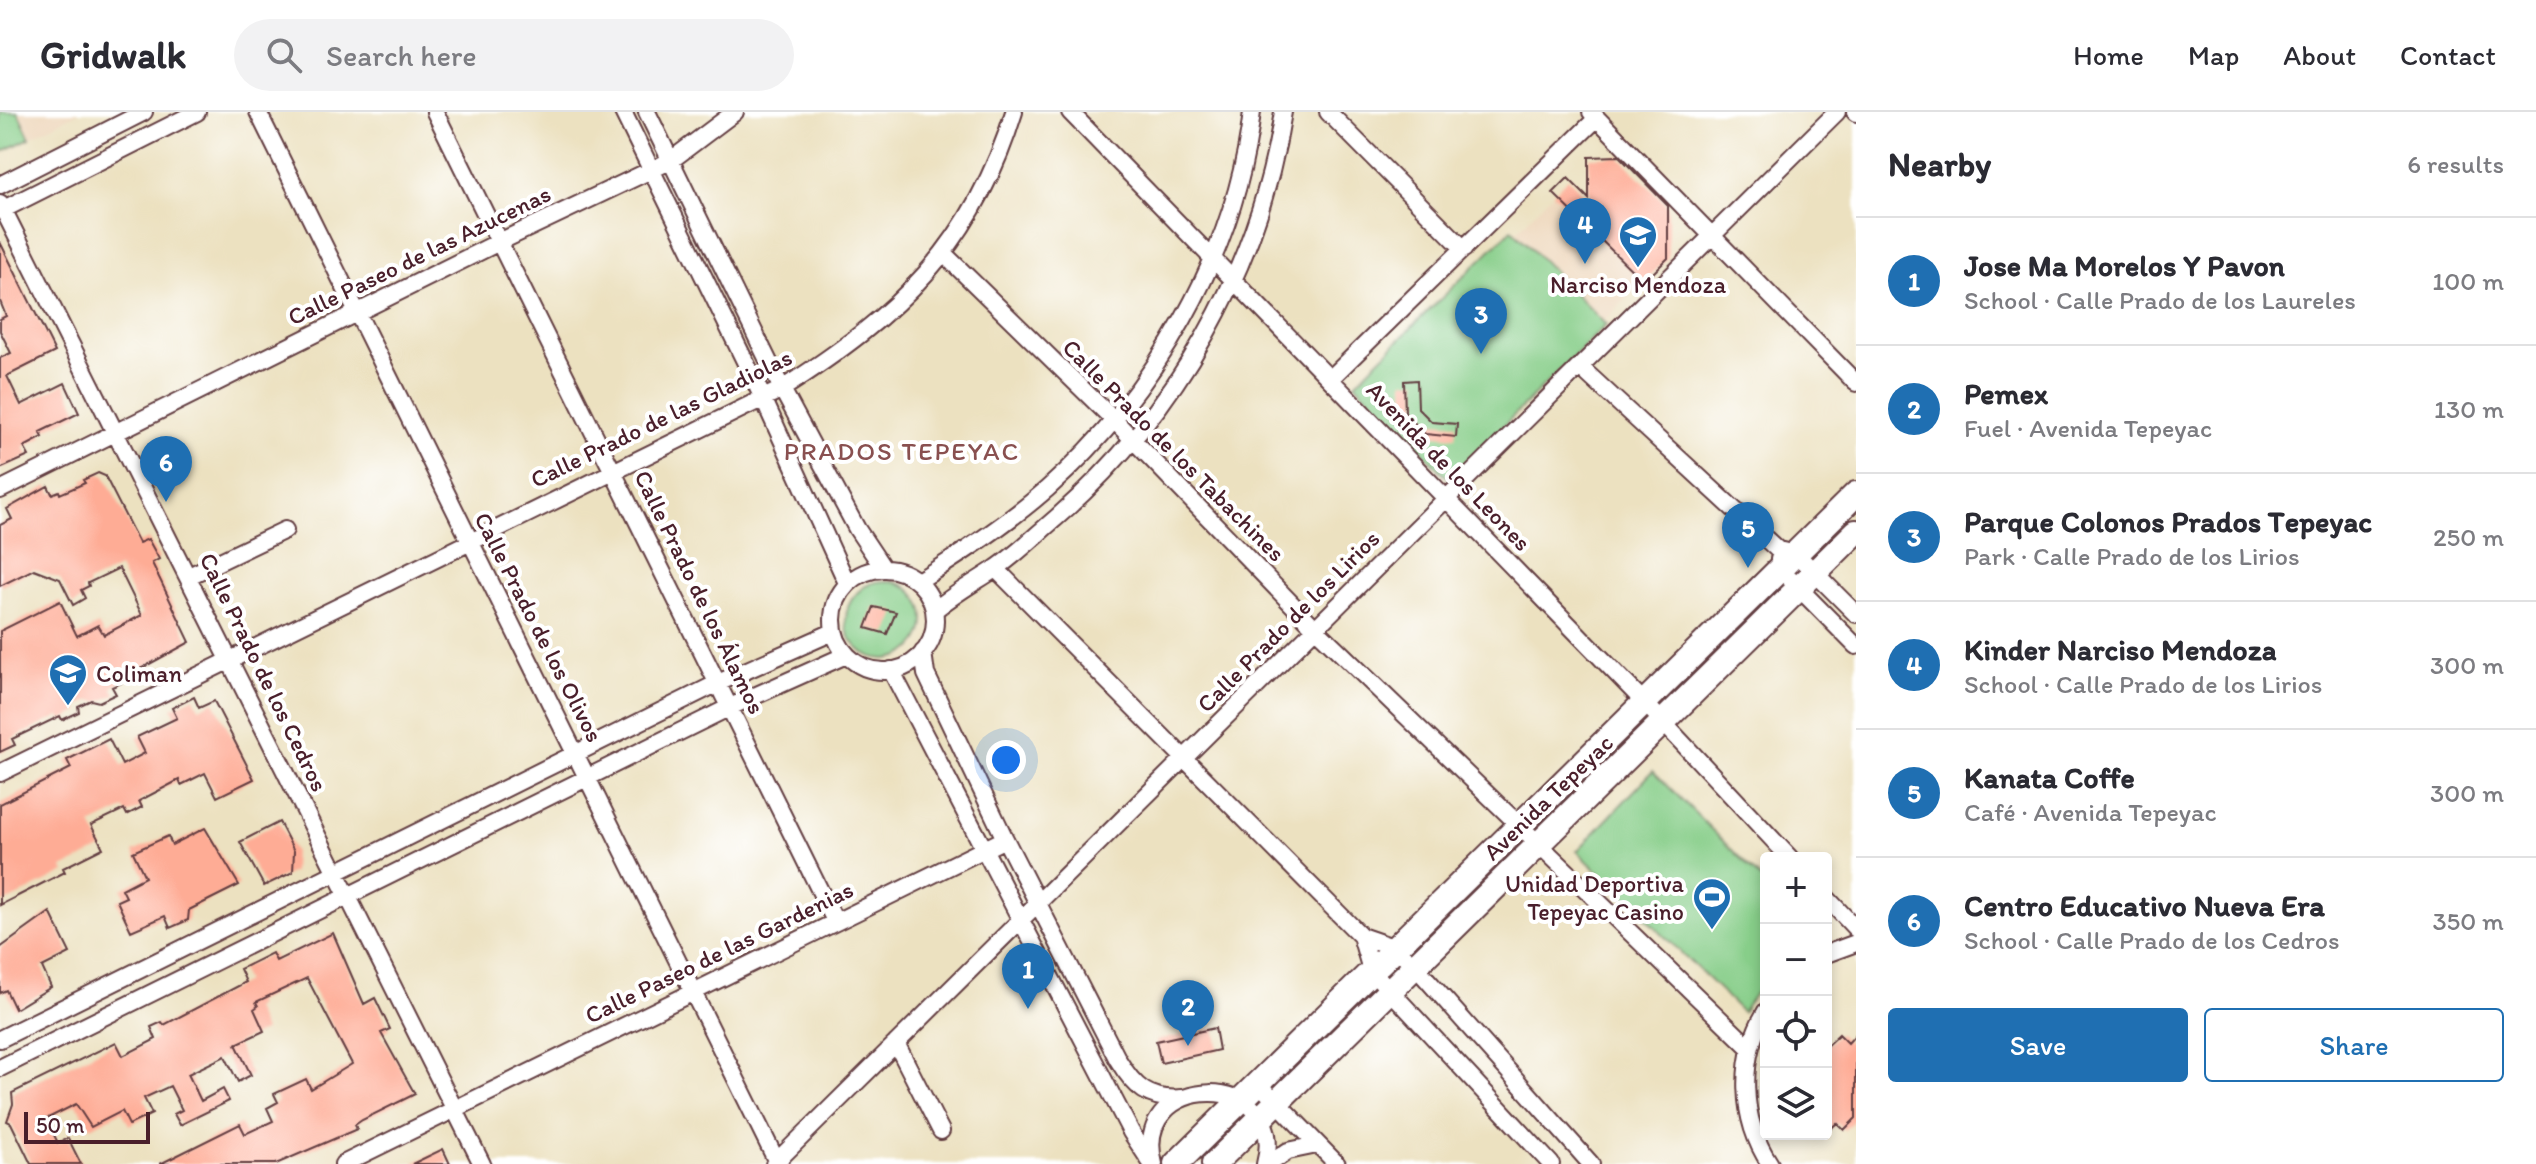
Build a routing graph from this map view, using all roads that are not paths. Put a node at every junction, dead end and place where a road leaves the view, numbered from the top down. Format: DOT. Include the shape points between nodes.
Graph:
graph roads {
  1 [pos="144,112"];
  2 [pos="197,112"];
  3 [pos="258,112"];
  4 [pos="435,112"];
  5 [pos="623,112"];
  6 [pos="647,112"];
  7 [pos="735,112"];
  8 [pos="1014,112"];
  9 [pos="1070,112"];
  10 [pos="1252,112"];
  11 [pos="1283,112"];
  12 [pos="1328,112"];
  13 [pos="1837,112"];
  14 [pos="1594,115"];
  15 [pos="670,161"];
  16 [pos="652,170"];
  17 [pos="0,185"];
  18 [pos="1,208"];
  19 [pos="1713,236"];
  20 [pos="497,243"];
  21 [pos="1464,249"];
  22 [pos="943,253"];
  23 [pos="1213,257"];
  24 [pos="1234,278"];
  25 [pos="359,311"];
  26 [pos="1580,367"];
  27 [pos="1331,378"];
  28 [pos="1856,383"];
  29 [pos="782,389"];
  30 [pos="763,398"];
  31 [pos="1114,420"];
  32 [pos="117,432"];
  33 [pos="1133,441"];
  34 [pos="613,470"];
  35 [pos="0,490"];
  36 [pos="1856,494"];
  37 [pos="1447,498"];
  38 [pos="285,530"];
  39 [pos="1856,532"];
  40 [pos="468,540"];
  41 [pos="1785,558"];
  42 [pos="883,568"];
  43 [pos="996,569"];
  44 [pos="189,576"];
  45 [pos="1807,580"];
  46 [pos="918,581"];
  47 [pos="847,583"];
  48 [pos="935,610"];
  49 [pos="1856,614"];
  50 [pos="1315,628"];
  51 [pos="833,632"];
  52 [pos="1856,646"];
  53 [pos="923,652"];
  54 [pos="846,655"];
  55 [pos="230,658"];
  56 [pos="891,670"];
  57 [pos="718,683"];
  58 [pos="1645,703"];
  59 [pos="730,707"];
  60 [pos="1662,722"];
  61 [pos="576,752"];
  62 [pos="1182,759"];
  63 [pos="0,773"];
  64 [pos="588,778"];
  65 [pos="1518,826"];
  66 [pos="1005,839"];
  67 [pos="1538,845"];
  68 [pos="984,849"];
  69 [pos="1784,852"];
  70 [pos="335,870"];
  71 [pos="349,897"];
  72 [pos="1037,903"];
  73 [pos="1832,903"];
  74 [pos="1020,920"];
  75 [pos="835,921"];
  76 [pos="1856,929"];
  77 [pos="1361,936"];
  78 [pos="1856,943"];
  79 [pos="1393,947"];
  80 [pos="1832,952"];
  81 [pos="1415,966"];
  82 [pos="1371,970"];
  83 [pos="693,991"];
  84 [pos="1390,991"];
  85 [pos="1760,1025"];
  86 [pos="0,1039"];
  87 [pos="896,1043"];
  88 [pos="1750,1048"];
  89 [pos="0,1068"];
  90 [pos="1249,1092"];
  91 [pos="1182,1098"];
  92 [pos="455,1109"];
  93 [pos="1268,1111"];
  94 [pos="941,1131"];
  95 [pos="1317,1145"];
  96 [pos="776,1163"];
  97 [pos="343,1164"];
  98 [pos="482,1164"];
  99 [pos="1153,1164"];
  100 [pos="1176,1164"];
  101 [pos="1214,1164"];
  102 [pos="1267,1164"];
  103 [pos="1337,1164"];
  104 [pos="1551,1164"];
  105 [pos="1591,1164"];
  106 [pos="1770,1164"];
  1 -- 17 [label="street"];
  2 -- 18 [label="street"];
  3 -- 25 [label="street, Calle Prado de los Olivos"];
  4 -- 20 [label="street, Calle Prado de los Álamos"];
  5 -- 16 [label="street"];
  6 -- 15 [label="street"];
  7 -- 15 [label="street, Calle Paseo de las Azucenas"];
  8 -- 22 [label="street, Calle Prado de las Gladiolas" via="966,225"];
  9 -- 23 [label="street, Avenida de los Leones"];
  10 -- 23 [label="street" via="1237,186"];
  11 -- 24 [label="street" via="1266,191"];
  12 -- 21 [label="street"];
  13 -- 19 [label="street, Calle Prado de los Lirios"];
  14 -- 19 [label="street"];
  14 -- 21 [label="street"];
  15 -- 16 [label="street, Calle Paseo de las Azucenas"];
  15 -- 29 [label="street"];
  16 -- 20 [label="street, Calle Paseo de las Azucenas"];
  16 -- 30 [label="street"];
  18 -- 32 [label="street, Calle Prado de los Cedros"];
  19 -- 26 [label="street, Calle Prado de los Lirios"];
  19 -- 28 [label="street"];
  20 -- 25 [label="street, Calle Paseo de las Azucenas"];
  20 -- 34 [label="street, Calle Prado de los Álamos"];
  21 -- 27 [label="street"];
  22 -- 29 [label="street, Calle Prado de las Gladiolas" via="880,321"];
  22 -- 31 [label="street, Calle Prado de los Tabachines"];
  23 -- 24 [label="street, Avenida de los Leones"];
  23 -- 31 [label="street" via="1174,333"];
  24 -- 27 [label="street, Avenida de los Leones"];
  24 -- 33 [label="street" via="1198,350"];
  25 -- 32 [label="street, Calle Paseo de las Azucenas"];
  25 -- 40 [label="street, Calle Prado de los Olivos"];
  26 -- 37 [label="street, Calle Prado de los Lirios"];
  26 -- 41 [label="street"];
  27 -- 37 [label="street, Avenida de los Leones"];
  29 -- 30 [label="street, Calle Prado de las Gladiolas"];
  29 -- 42 [label="street"];
  30 -- 34 [label="street, Calle Prado de las Gladiolas"];
  30 -- 47 [label="street"];
  31 -- 33 [label="street, Calle Prado de los Tabachines"];
  31 -- 46 [label="street" via="1023,509"];
  32 -- 35 [label="street, Calle Paseo de las Azucenas"];
  32 -- 44 [label="street, Calle Prado de los Cedros"];
  33 -- 43 [label="street" via="1057,518"];
  33 -- 50 [label="street, Calle Prado de los Tabachines"];
  34 -- 40 [label="street, Calle Prado de las Gladiolas"];
  34 -- 57 [label="street, Calle Prado de los Álamos"];
  36 -- 41 [label="street, Avenida Tepeyac"];
  37 -- 50 [label="street, Calle Prado de los Lirios"];
  37 -- 58 [label="street, Avenida de los Leones"];
  38 -- 44 [label="street"];
  39 -- 45 [label="street, Avenida Tepeyac"];
  40 -- 55 [label="street, Calle Prado de las Gladiolas"];
  40 -- 61 [label="street, Calle Prado de los Olivos"];
  41 -- 45 [label="street"];
  41 -- 58 [label="street, Avenida Tepeyac"];
  42 -- 46 [label="street"];
  42 -- 47 [label="street"];
  43 -- 48 [label="street"];
  43 -- 62 [label="street"];
  44 -- 55 [label="street, Calle Prado de los Cedros"];
  45 -- 49 [label="street"];
  45 -- 52 [label="street"];
  45 -- 60 [label="street, Avenida Tepeyac"];
  46 -- 48 [label="street"];
  47 -- 51 [label="street" via="834,606"];
  48 -- 53 [label="street" via="934,633"];
  50 -- 62 [label="street, Calle Prado de los Lirios"];
  50 -- 65 [label="street, Calle Prado de los Tabachines"];
  51 -- 54 [label="street"];
  51 -- 57 [label="street"];
  53 -- 56 [label="street"];
  53 -- 66 [label="street" via="926,674"];
  54 -- 56 [label="street" via="872,670"];
  54 -- 59 [label="street"];
  55 -- 63 [label="street, Calle Prado de las Gladiolas"];
  55 -- 70 [label="street, Calle Prado de los Cedros"];
  56 -- 68 [label="street"];
  57 -- 59 [label="street, Calle Prado de los Álamos"];
  57 -- 61 [label="street"];
  58 -- 60 [label="street, Avenida de los Leones"];
  58 -- 65 [label="street, Avenida Tepeyac"];
  59 -- 64 [label="street"];
  59 -- 75 [label="street, Calle Prado de los Álamos"];
  60 -- 67 [label="street, Avenida Tepeyac"];
  60 -- 69 [label="street, Avenida de los Leones"];
  61 -- 64 [label="street, Calle Prado de los Olivos"];
  61 -- 70 [label="street"];
  62 -- 72 [label="street, Calle Prado de los Lirios"];
  62 -- 77 [label="street"];
  64 -- 71 [label="street"];
  64 -- 83 [label="street, Calle Prado de los Olivos"];
  65 -- 67 [label="street, Calle Prado de los Tabachines"];
  65 -- 79 [label="street, Avenida Tepeyac"];
  66 -- 68 [label="street, Calle Paseo de las Gardenias"];
  66 -- 72 [label="street"];
  67 -- 81 [label="street, Avenida Tepeyac"];
  67 -- 88 [label="street, Calle Prado de los Tabachines"];
  68 -- 74 [label="street"];
  68 -- 75 [label="street, Calle Paseo de las Gardenias"];
  70 -- 71 [label="street, Calle Prado de los Cedros"];
  70 -- 86 [label="street"];
  71 -- 89 [label="street"];
  71 -- 92 [label="street, Calle Prado de los Cedros"];
  72 -- 74 [label="street, Calle Prado de los Lirios"];
  72 -- 91 [label="street" via="1132,1084 1157,1098"];
  73 -- 76 [label="street"];
  74 -- 87 [label="street, Calle Prado de los Lirios"];
  74 -- 99 [label="street" via="1131,1132"];
  75 -- 83 [label="street, Calle Paseo de las Gardenias"];
  77 -- 79 [label="street"];
  77 -- 82 [label="street"];
  78 -- 80 [label="street"];
  79 -- 81 [label="street"];
  79 -- 82 [label="street, Avenida Tepeyac"];
  81 -- 84 [label="street, Avenida Tepeyac"];
  81 -- 105 [label="street"];
  82 -- 84 [label="street"];
  82 -- 90 [label="street, Avenida Tepeyac"];
  83 -- 92 [label="street, Calle Paseo de las Gardenias"];
  83 -- 96 [label="street, Calle Prado de los Olivos"];
  84 -- 93 [label="street, Avenida Tepeyac"];
  84 -- 104 [label="street"];
  85 -- 88 [label="street"];
  87 -- 94 [label="street"];
  87 -- 96 [label="street, Calle Prado de los Lirios"];
  88 -- 106 [label="street" via="1745,1083 1749,1118"];
  90 -- 91 [label="street" via="1212,1091"];
  90 -- 93 [label="street"];
  90 -- 93 [label="street"];
  90 -- 100 [label="street, Avenida Tepeyac"];
  91 -- 99 [label="street" via="1158,1123"];
  92 -- 97 [label="street, Calle Paseo de las Gardenias"];
  92 -- 98 [label="street, Calle Prado de los Cedros"];
  93 -- 95 [label="street"];
  93 -- 101 [label="street, Avenida Tepeyac"];
  93 -- 102 [label="street"];
  95 -- 102 [label="street" via="1288,1151"];
  95 -- 103 [label="street"];
}
